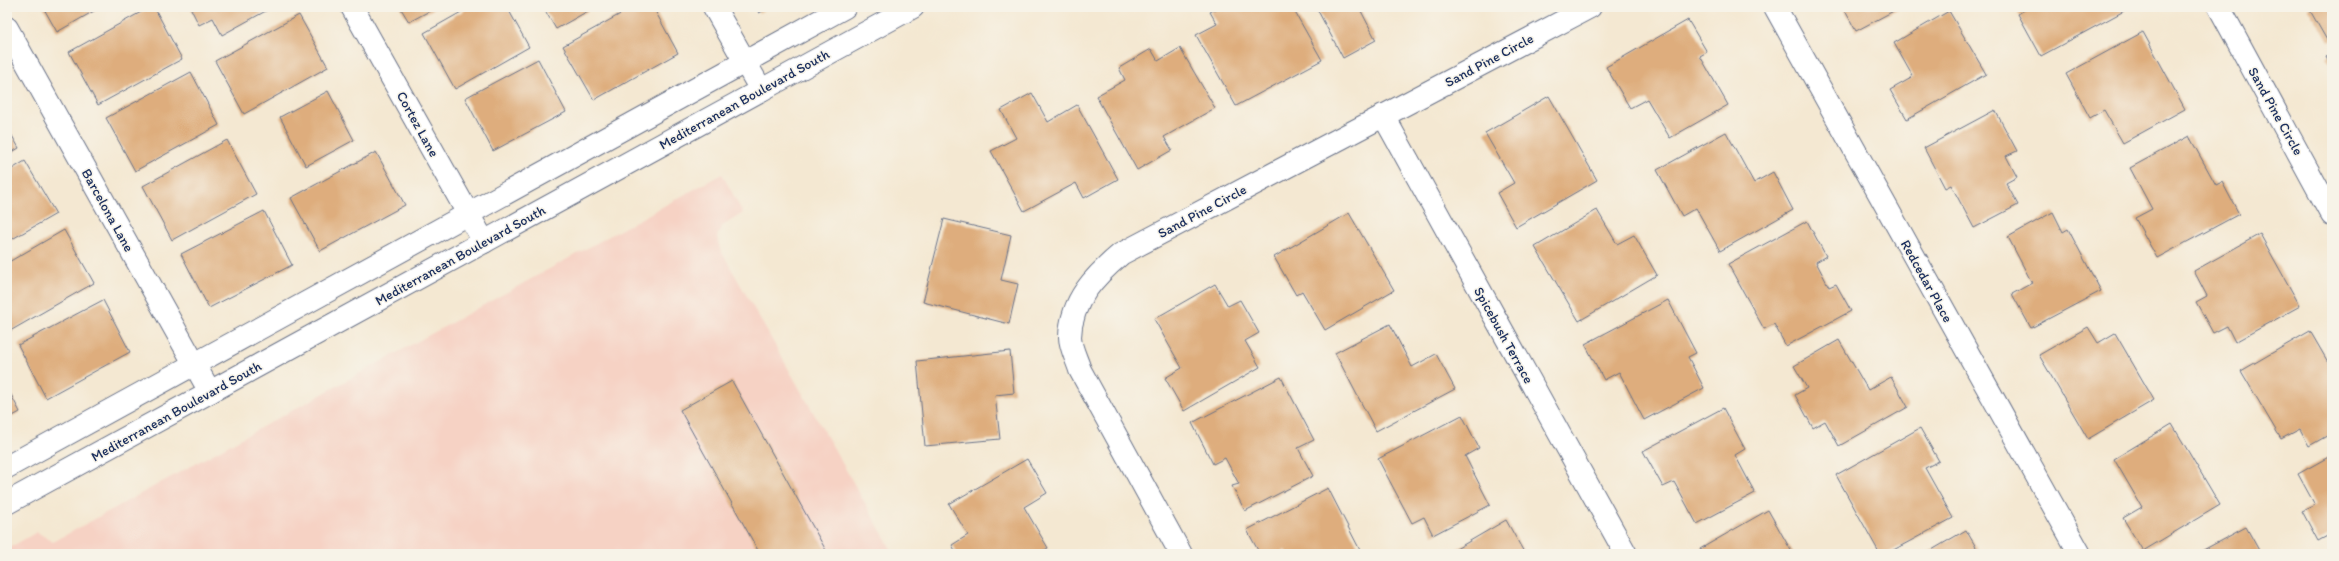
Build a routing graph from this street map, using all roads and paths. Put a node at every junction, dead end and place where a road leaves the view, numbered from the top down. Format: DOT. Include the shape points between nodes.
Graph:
graph roads {
  1 [pos="352,7"];
  2 [pos="714,7"];
  3 [pos="845,7"];
  4 [pos="913,7"];
  5 [pos="1590,7"];
  6 [pos="1775,7"];
  7 [pos="2219,7"];
  8 [pos="7,28"];
  9 [pos="745,61"];
  10 [pos="761,90"];
  11 [pos="1383,115"];
  12 [pos="469,215"];
  13 [pos="2332,215"];
  14 [pos="484,242"];
  15 [pos="194,364"];
  16 [pos="210,392"];
  17 [pos="7,467"];
  18 [pos="7,503"];
  19 [pos="1181,554"];
  20 [pos="1626,554"];
  21 [pos="2080,554"];
  1 -- 12 [label="street, Cortez Lane"];
  2 -- 9 [label="street"];
  3 -- 9 [label="street"];
  4 -- 10 [label="street, Mediterranean Boulevard South"];
  5 -- 11 [label="street, Sand Pine Circle"];
  6 -- 21 [label="street, Redcedar Place"];
  7 -- 13 [label="street, Sand Pine Circle"];
  8 -- 15 [label="street, Barcelona Lane"];
  9 -- 10 [label="street"];
  9 -- 12 [label="street"];
  10 -- 14 [label="street, Mediterranean Boulevard South"];
  11 -- 19 [label="street, Sand Pine Circle" via="1120,254 1095,276 1077,303 1070,337 1080,370"];
  11 -- 20 [label="street, Spicebush Terrace"];
  12 -- 14 [label="street, Cortez Lane"];
  12 -- 15 [label="street"];
  14 -- 16 [label="street, Mediterranean Boulevard South"];
  15 -- 16 [label="street, Barcelona Lane"];
  15 -- 17 [label="street"];
  16 -- 18 [label="street, Mediterranean Boulevard South"];
}
